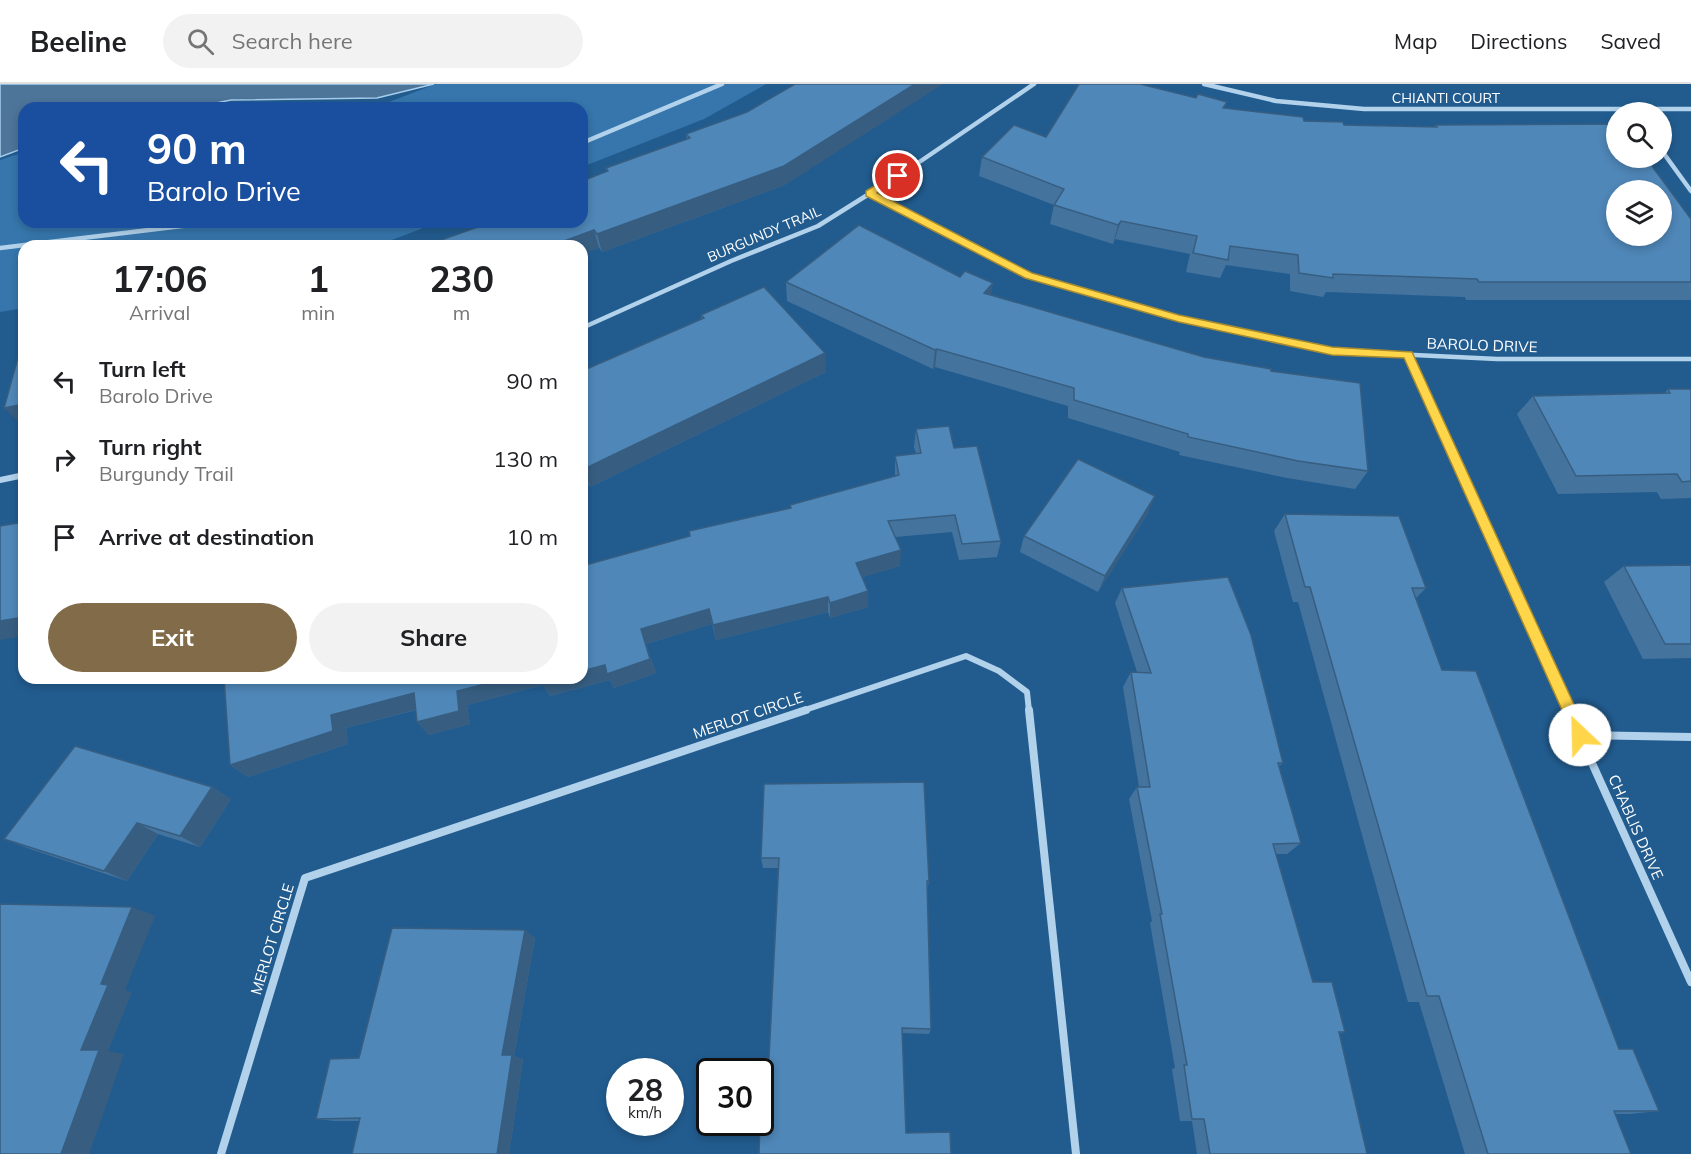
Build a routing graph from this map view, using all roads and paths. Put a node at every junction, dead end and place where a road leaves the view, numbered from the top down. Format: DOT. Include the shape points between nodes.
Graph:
graph roads {
  1 [pos="722,84"];
  2 [pos="1034,84"];
  3 [pos="1204,84"];
  4 [pos="1691,109"];
  5 [pos="1672,110"];
  6 [pos="1606,111"];
  7 [pos="588,140"];
  8 [pos="1672,165"];
  9 [pos="1691,191"];
  10 [pos="869,194"];
  11 [pos="165,228"];
  12 [pos="66,240"];
  13 [pos="18,246"];
  14 [pos="0,248"];
  15 [pos="588,325"];
  16 [pos="1408,355"];
  17 [pos="1691,359"];
  18 [pos="18,477"];
  19 [pos="0,480"];
  20 [pos="1580,735"];
  21 [pos="1691,737"];
  22 [pos="1691,982"];
  23 [pos="221,1154"];
  24 [pos="1076,1154"];
  1 -- 7 [label="street"];
  2 -- 10 [label="street, BURGUNDY TRAIL"];
  3 -- 6 [label="street, CHIANTI COURT" via="1276,101 1364,109"];
  4 -- 5 [label="street, CHIANTI COURT"];
  8 -- 9 [label="street"];
  10 -- 15 [label="street, BURGUNDY TRAIL" via="819,226"];
  10 -- 16 [label="street, BAROLO DRIVE" via="1028,275 1179,319 1288,342 1332,351"];
  11 -- 12 [label="street"];
  13 -- 14 [label="street"];
  16 -- 17 [label="street, BAROLO DRIVE"];
  16 -- 20 [label="street, CHABLIS DRIVE"];
  18 -- 19 [label="street"];
  20 -- 21 [label="street"];
  20 -- 22 [label="street, CHABLIS DRIVE"];
  23 -- 24 [label="street, MERLOT CIRCLE" via="305,878 966,656 999,671 1027,692"];
}
